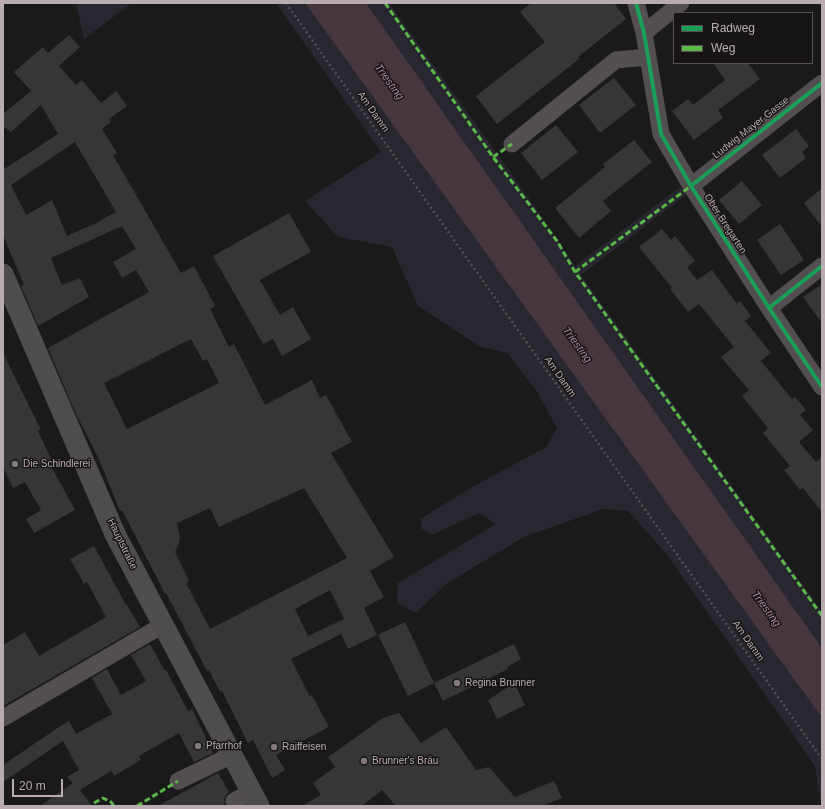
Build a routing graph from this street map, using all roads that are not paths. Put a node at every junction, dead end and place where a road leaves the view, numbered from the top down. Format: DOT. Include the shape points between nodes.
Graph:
graph roads {
  1 [pos="636,3"];
  2 [pos="681,3"];
  3 [pos="644,33"];
  4 [pos="648,57"];
  5 [pos="822,83"];
  6 [pos="512,144"];
  7 [pos="691,186"];
  8 [pos="822,266"];
  9 [pos="3,274"];
  10 [pos="769,308"];
  11 [pos="822,387"];
  12 [pos="163,625"];
  13 [pos="3,718"];
  14 [pos="232,755"];
  15 [pos="178,781"];
  16 [pos="248,800"];
  1 -- 3 [label="street, Ober Bregarten"];
  2 -- 3 [label="street"];
  3 -- 4 [label="street, Ober Bregarten"];
  4 -- 6 [label="street" via="616,60"];
  4 -- 7 [label="street, Ober Bregarten" via="661,134"];
  5 -- 7 [label="street, Ludwig Mayer Gasse"];
  7 -- 10 [label="street, Ober Bregarten"];
  8 -- 10 [label="street"];
  9 -- 12 [label="main road, Hauptstraße" via="115,534"];
  10 -- 11 [label="street, Ober Bregarten"];
  12 -- 13 [label="street"];
  12 -- 14 [label="main road, Hauptstraße"];
  14 -- 15 [label="street"];
  14 -- 16 [label="main road, Hauptstraße"];
}
